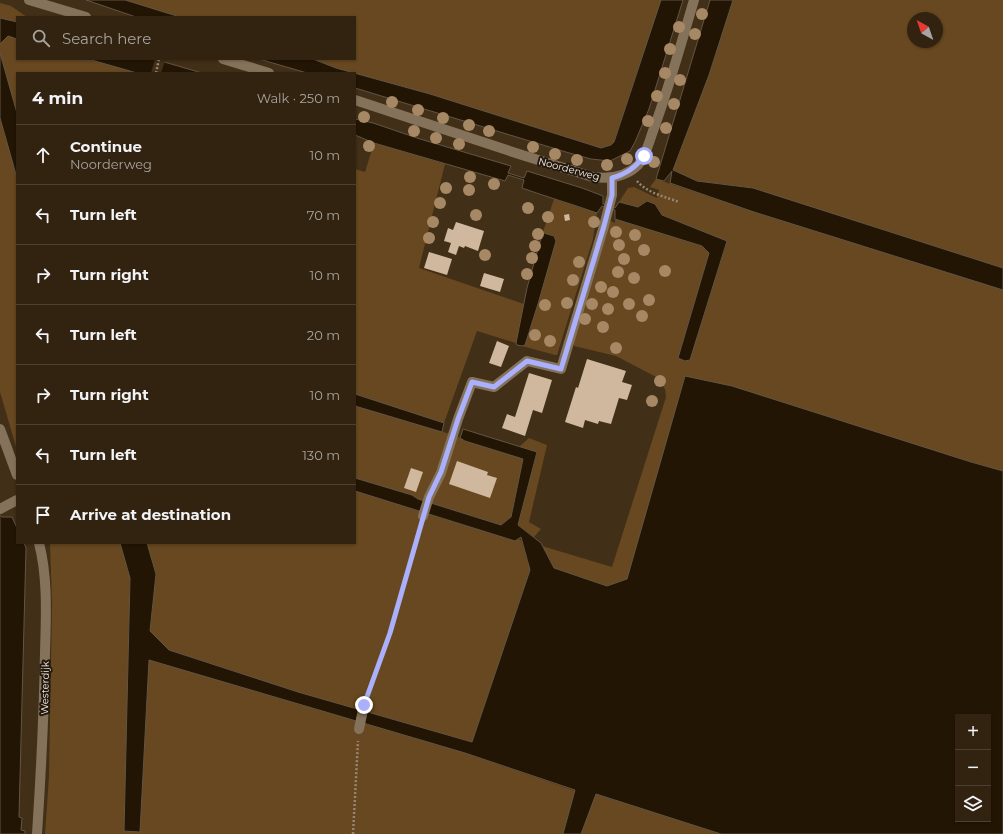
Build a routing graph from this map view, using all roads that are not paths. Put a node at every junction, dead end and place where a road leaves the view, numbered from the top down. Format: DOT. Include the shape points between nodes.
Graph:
graph roads {
  1 [pos="29,0"];
  2 [pos="694,0"];
  3 [pos="83,16"];
  4 [pos="226,60"];
  5 [pos="266,72"];
  6 [pos="356,100"];
  7 [pos="612,178"];
  8 [pos="0,428"];
  9 [pos="16,472"];
  10 [pos="16,501"];
  11 [pos="0,509"];
  12 [pos="423,516"];
  13 [pos="39,544"];
  14 [pos="364,705"];
  15 [pos="358,729"];
  16 [pos="37,834"];
  1 -- 3 [label="street"];
  2 -- 7 [label="street, Noorderweg" via="658,119 644,156 629,172"];
  4 -- 5 [label="street"];
  6 -- 7 [label="street, Noorderweg" via="536,160 593,177"];
  7 -- 12 [label="street" via="612,195 604,226 561,369 527,361 494,387 472,382"];
  8 -- 9 [label="street"];
  10 -- 11 [label="street"];
  13 -- 16 [label="street, Westerdijk" via="46,595 44,714"];
  14 -- 15 [label="street"];
}
